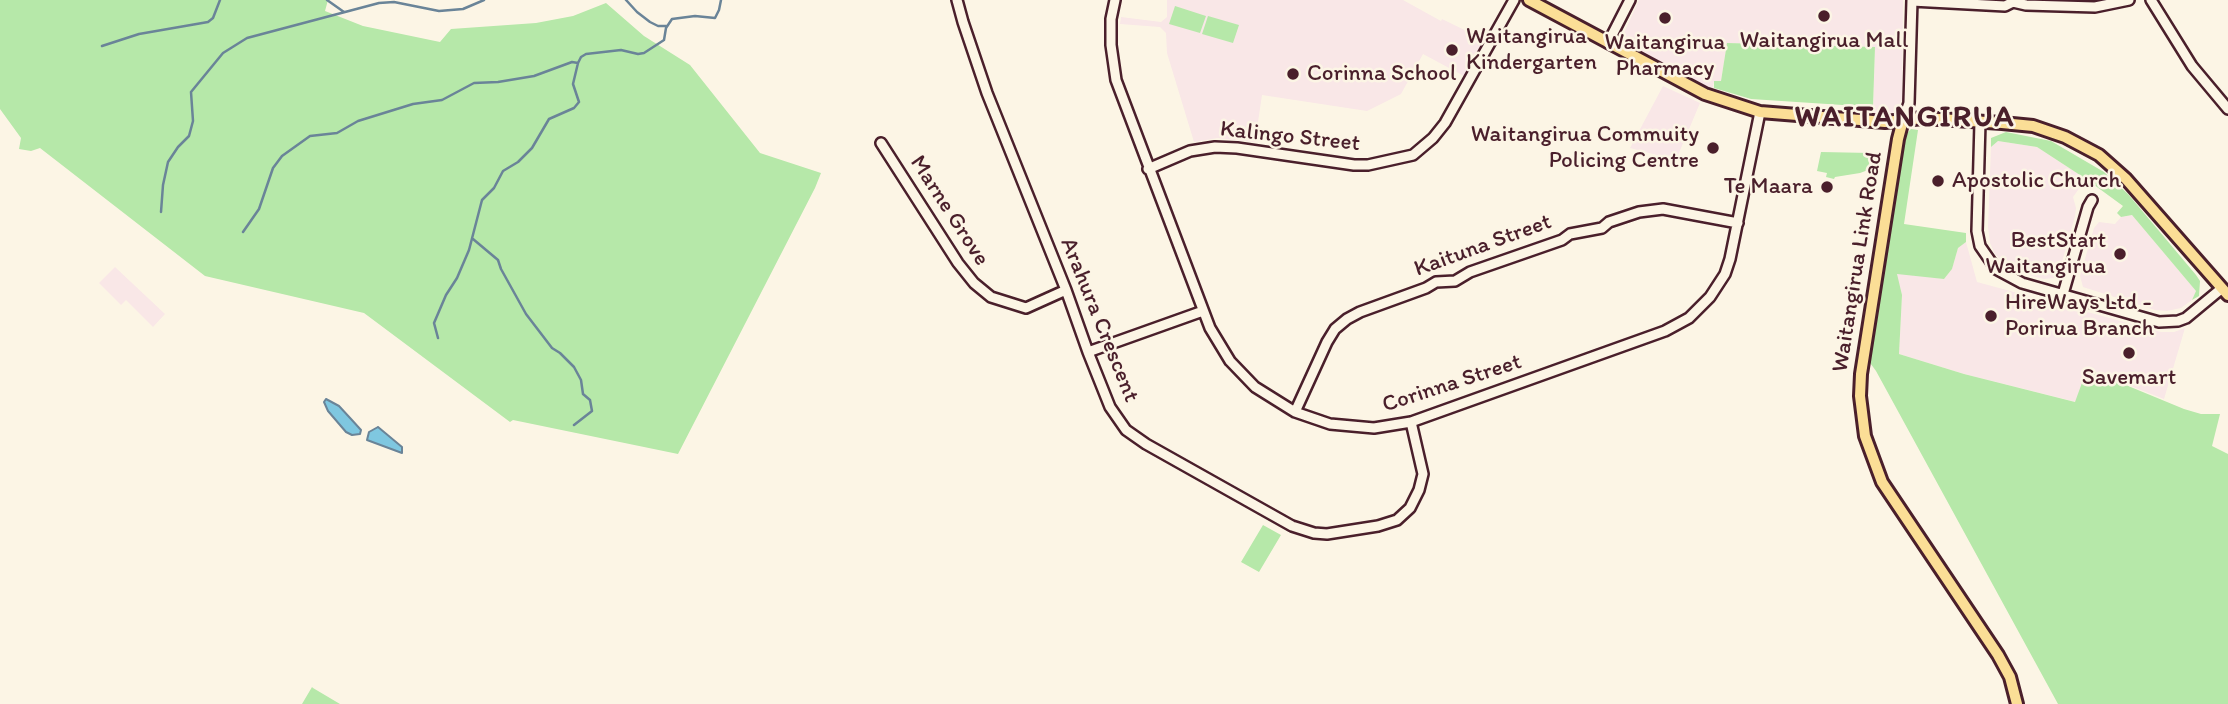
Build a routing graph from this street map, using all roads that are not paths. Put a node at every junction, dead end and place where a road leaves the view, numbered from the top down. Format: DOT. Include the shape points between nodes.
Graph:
graph roads {
  1 [pos="957,0"];
  2 [pos="1115,0"];
  3 [pos="1514,0"];
  4 [pos="1529,0"];
  5 [pos="1630,0"];
  6 [pos="2129,0"];
  7 [pos="2151,0"];
  8 [pos="1912,1"];
  9 [pos="1608,43"];
  10 [pos="2228,109"];
  11 [pos="1760,112"];
  12 [pos="1903,120"];
  13 [pos="1980,122"];
  14 [pos="881,143"];
  15 [pos="1149,169"];
  16 [pos="2092,200"];
  17 [pos="1738,223"];
  18 [pos="1066,290"];
  19 [pos="2224,292"];
  20 [pos="2063,294"];
  21 [pos="1203,311"];
  22 [pos="1088,352"];
  23 [pos="1295,412"];
  24 [pos="1411,422"];
  25 [pos="2017,704"];
  1 -- 18 [label="street, Arahura Crescent" via="987,93"];
  2 -- 15 [label="street, Corinna Street" via="1111,45 1116,80"];
  3 -- 15 [label="street, Kalingo Street" via="1446,123 1413,155 1354,165 1215,147 1190,151"];
  4 -- 9 [label="main road"];
  5 -- 9 [label="street"];
  6 -- 8 [label="street" via="2095,6"];
  7 -- 10 [label="street" via="2192,66"];
  8 -- 12 [label="street" via="1909,103"];
  9 -- 11 [label="main road" via="1706,94"];
  11 -- 12 [label="main road"];
  11 -- 17 [label="street, Corinna Street"];
  12 -- 13 [label="main road"];
  12 -- 25 [label="main road, Waitangirua Link Road" via="1861,374 1865,436 1895,504 1998,654"];
  13 -- 19 [label="main road" via="2043,129 2099,155 2134,187"];
  13 -- 20 [label="street" via="1980,246 2005,275"];
  14 -- 18 [label="street, Marne Grove" via="974,284 991,297 1026,308"];
  15 -- 21 [label="street, Corinna Street"];
  16 -- 20 [label="street"];
  17 -- 23 [label="street, Kaituna Street" via="1663,209 1639,212 1360,312 1335,329"];
  17 -- 24 [label="street, Corinna Street" via="1718,285 1702,306 1680,323"];
  18 -- 22 [label="street, Arahura Crescent"];
  19 -- 20 [label="street" via="2186,318 2166,322"];
  21 -- 22 [label="street"];
  21 -- 23 [label="street, Corinna Street" via="1219,344 1243,375"];
  22 -- 24 [label="street, Arahura Crescent" via="1110,407 1126,430 1292,526 1314,533 1378,526 1397,520 1410,508 1423,474"];
  23 -- 24 [label="street, Corinna Street" via="1346,426 1374,428"];
}
